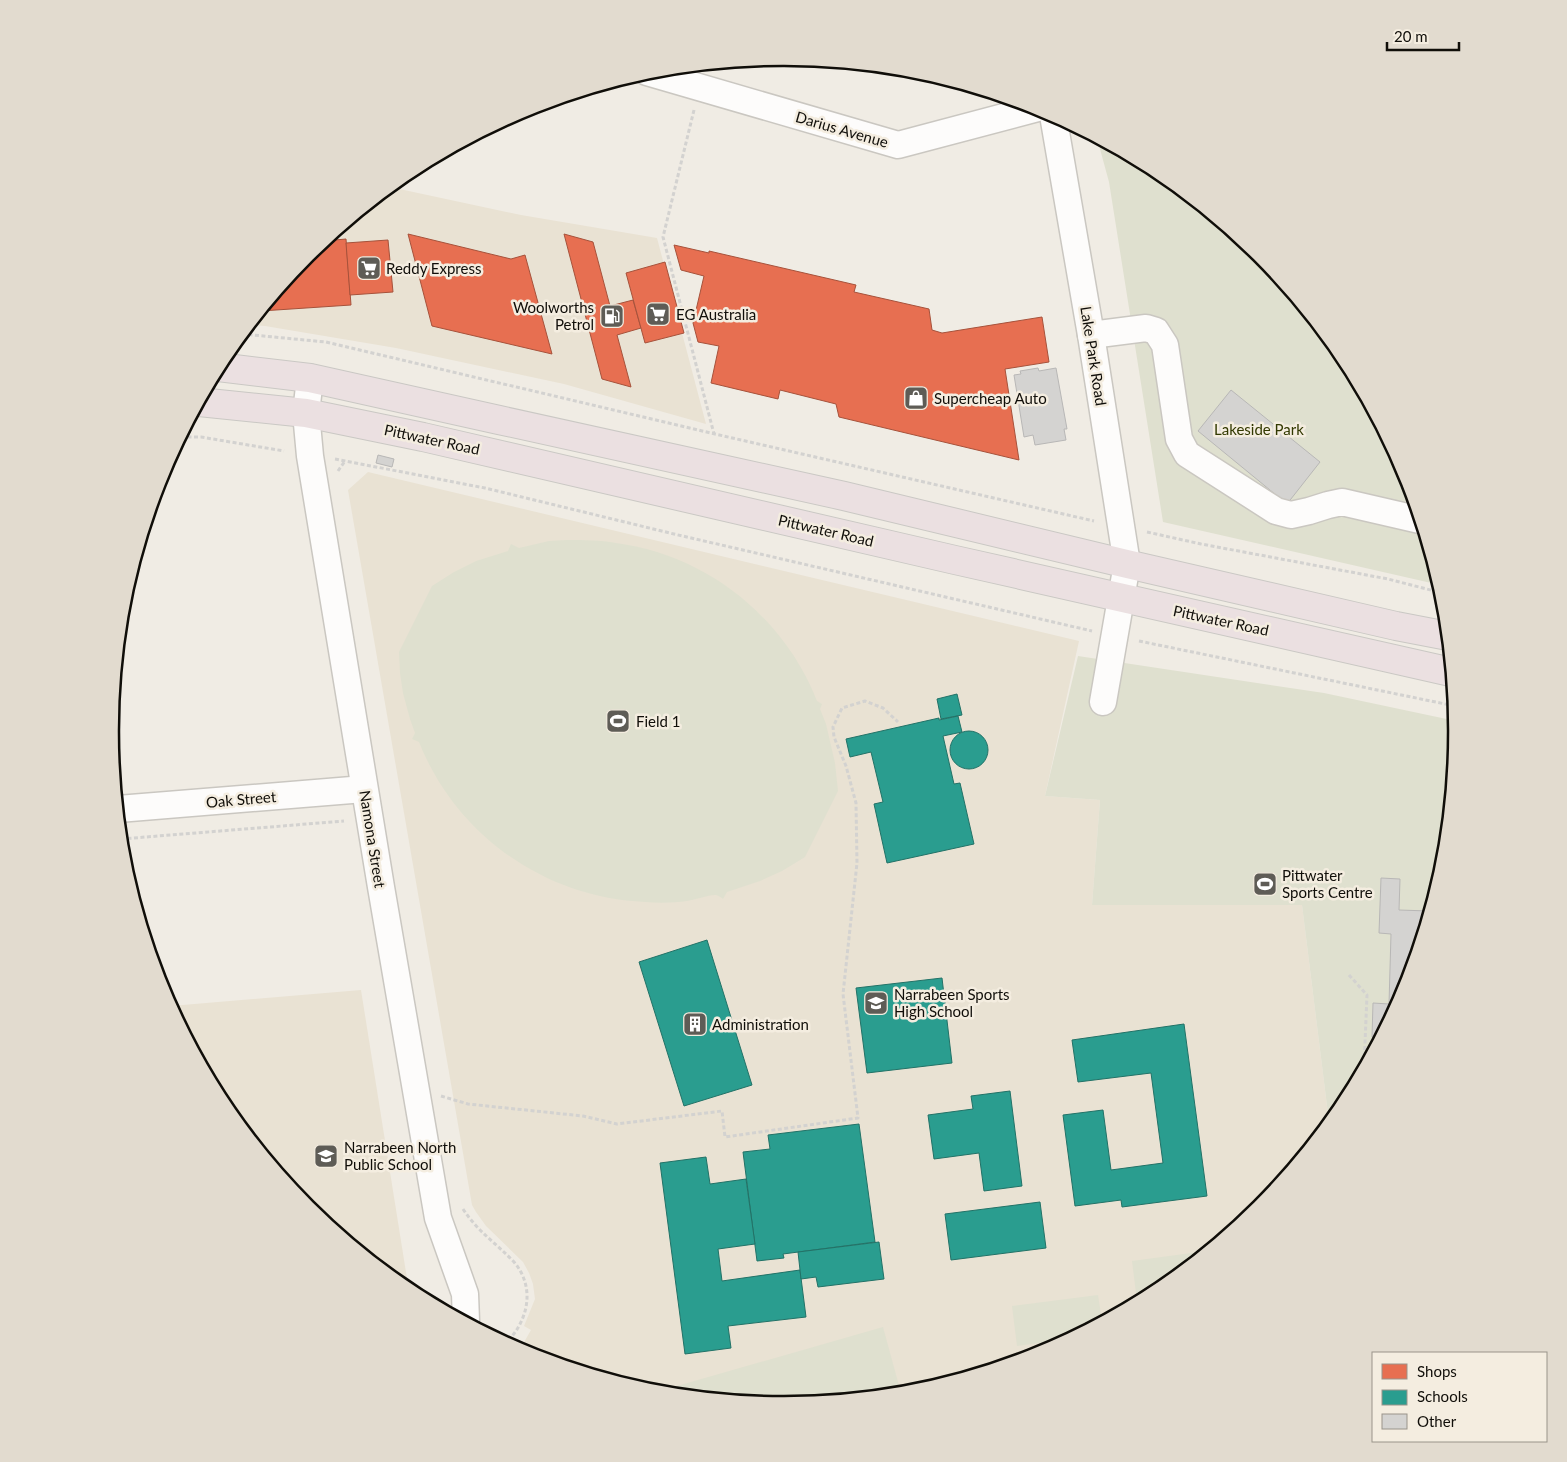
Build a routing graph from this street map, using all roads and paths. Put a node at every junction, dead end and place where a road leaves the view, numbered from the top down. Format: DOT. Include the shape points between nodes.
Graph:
graph roads {
  1 [pos="665,77"];
  2 [pos="700,87"];
  3 [pos="1024,112"];
  4 [pos="1054,124"];
  5 [pos="250,335"];
  6 [pos="1091,335"];
  7 [pos="227,368"];
  8 [pos="310,378"];
  9 [pos="206,403"];
  10 [pos="306,413"];
  11 [pos="714,434"];
  12 [pos="187,436"];
  13 [pos="310,456"];
  14 [pos="345,461"];
  15 [pos="338,477"];
  16 [pos="1413,518"];
  17 [pos="1121,528"];
  18 [pos="1127,564"];
  19 [pos="1433,591"];
  20 [pos="1120,598"];
  21 [pos="1441,635"];
  22 [pos="1114,636"];
  23 [pos="1445,671"];
  24 [pos="1103,702"];
  25 [pos="1447,705"];
  26 [pos="898,722"];
  27 [pos="364,789"];
  28 [pos="123,809"];
  29 [pos="345,830"];
  30 [pos="128,838"];
  31 [pos="1349,975"];
  32 [pos="1365,1053"];
  33 [pos="442,1105"];
  34 [pos="460,1202"];
  35 [pos="466,1315"];
  36 [pos="511,1337"];
  1 -- 2 [label="street, Darius Avenue"];
  2 -- 3 [label="street, Darius Avenue" via="898,145"];
  2 -- 11 [label="path" via="663,237"];
  4 -- 6 [label="street, Lake Park Road"];
  5 -- 11 [label="path" via="326,342"];
  6 -- 16 [label="street" via="1146,328 1156,331 1165,345 1179,439 1187,454 1276,511 1291,515 1342,502"];
  6 -- 17 [label="street, Lake Park Road"];
  7 -- 8 [label="highway"];
  8 -- 10 [label="street, Namona Street"];
  8 -- 18 [label="highway" via="844,496"];
  9 -- 10 [label="highway, Pittwater Road"];
  10 -- 13 [label="street, Namona Street"];
  10 -- 20 [label="highway, Pittwater Road" via="423,437"];
  11 -- 17 [label="path"];
  12 -- 13 [label="path"];
  13 -- 14 [label="path"];
  13 -- 27 [label="street, Namona Street"];
  14 -- 15 [label="path" via="338,470"];
  14 -- 22 [label="path" via="485,488"];
  17 -- 18 [label="street, Lake Park Road"];
  17 -- 19 [label="path"];
  18 -- 20 [label="street, Lake Park Road"];
  18 -- 21 [label="highway"];
  20 -- 22 [label="street, Lake Park Road"];
  20 -- 23 [label="highway, Pittwater Road"];
  22 -- 24 [label="street, Lake Park Road"];
  22 -- 25 [label="path"];
  26 -- 33 [label="path" via="883,708 865,701 842,708 833,727 856,803 857,863 843,994 858,1118 725,1137 722,1111 617,1124 583,1116 468,1104 441,1096"];
  27 -- 28 [label="street, Oak Street"];
  27 -- 35 [label="street, Namona Street" via="438,1218 465,1294"];
  29 -- 30 [label="path" via="344,821"];
  31 -- 32 [label="path" via="1367,995"];
  34 -- 36 [label="path" via="472,1223 522,1273 528,1301 525,1314"];
}
